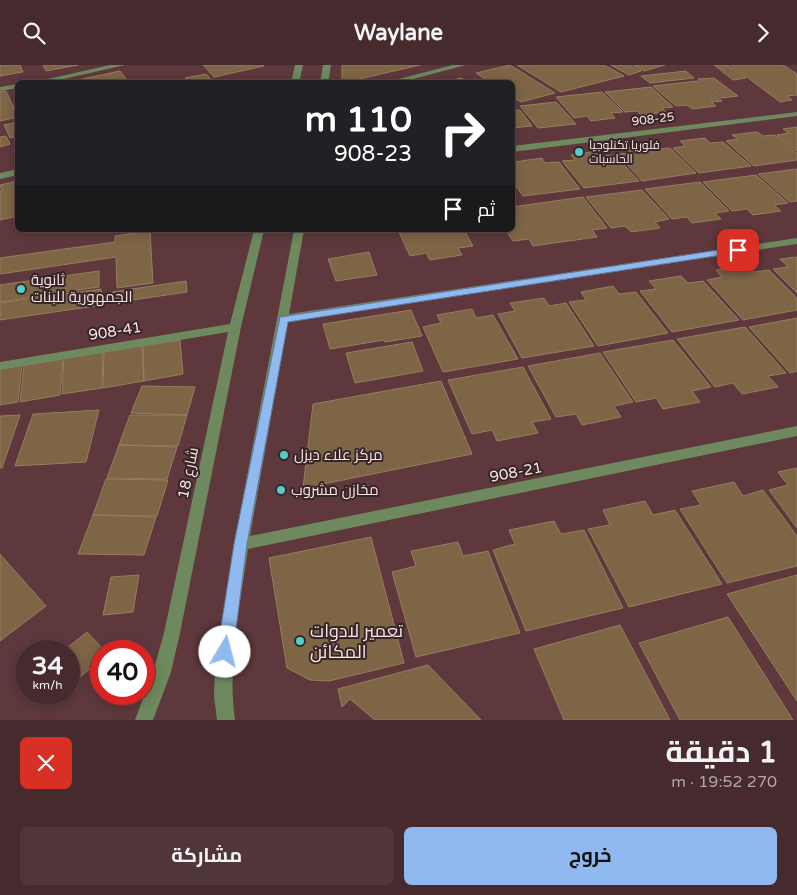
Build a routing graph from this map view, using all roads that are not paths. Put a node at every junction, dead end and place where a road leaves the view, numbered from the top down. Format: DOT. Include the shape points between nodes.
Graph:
graph roads {
  1 [pos="122,65"];
  2 [pos="299,65"];
  3 [pos="327,65"];
  4 [pos="462,65"];
  5 [pos="48,80"];
  6 [pos="296,80"];
  7 [pos="324,80"];
  8 [pos="399,80"];
  9 [pos="15,86"];
  10 [pos="0,89"];
  11 [pos="797,114"];
  12 [pos="515,149"];
  13 [pos="15,174"];
  14 [pos="0,176"];
  15 [pos="259,232"];
  16 [pos="299,232"];
  17 [pos="797,241"];
  18 [pos="283,319"];
  19 [pos="235,327"];
  20 [pos="0,366"];
  21 [pos="797,431"];
  22 [pos="240,544"];
  23 [pos="144,720"];
  24 [pos="226,720"];
  1 -- 5 [label="street"];
  2 -- 6 [label="street"];
  3 -- 7 [label="street"];
  4 -- 8 [label="street"];
  9 -- 10 [label="street"];
  11 -- 12 [label="street, 908-25"];
  13 -- 14 [label="street"];
  15 -- 19 [label="street, شارع 18"];
  16 -- 18 [label="street"];
  17 -- 18 [label="street"];
  18 -- 22 [label="street"];
  19 -- 20 [label="street, 908-41"];
  19 -- 23 [label="street, شارع 18" via="172,633"];
  21 -- 22 [label="street, 908-21"];
  22 -- 24 [label="street" via="223,666"];
}
